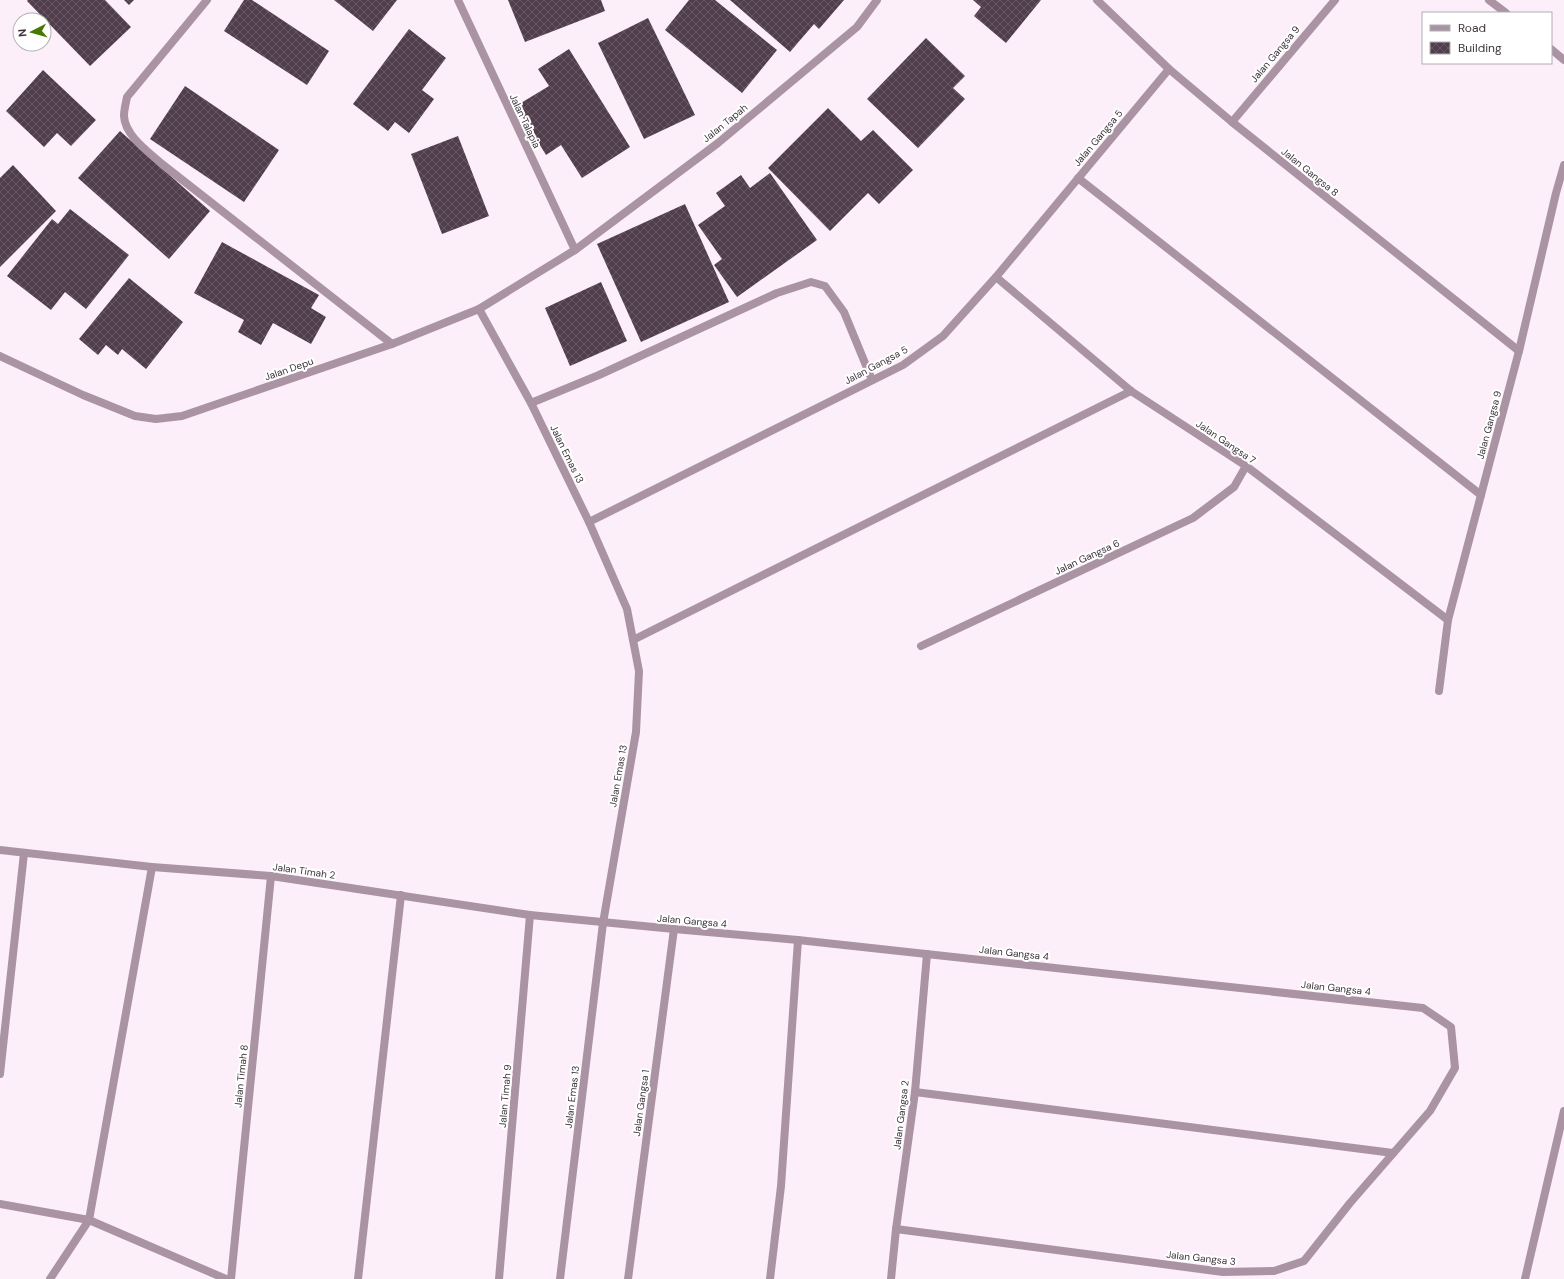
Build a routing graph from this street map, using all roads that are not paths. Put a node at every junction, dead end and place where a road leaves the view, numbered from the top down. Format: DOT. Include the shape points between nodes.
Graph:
graph roads {
  1 [pos="207,0"];
  2 [pos="458,0"];
  3 [pos="877,0"];
  4 [pos="1097,0"];
  5 [pos="1335,0"];
  6 [pos="1489,0"];
  7 [pos="1505,12"];
  8 [pos="1552,50"];
  9 [pos="1564,60"];
  10 [pos="1169,69"];
  11 [pos="1232,122"];
  12 [pos="1564,165"];
  13 [pos="1078,178"];
  14 [pos="575,250"];
  15 [pos="996,276"];
  16 [pos="479,309"];
  17 [pos="392,344"];
  18 [pos="1519,351"];
  19 [pos="0,356"];
  20 [pos="872,380"];
  21 [pos="1130,391"];
  22 [pos="531,403"];
  23 [pos="1246,466"];
  24 [pos="1481,495"];
  25 [pos="589,522"];
  26 [pos="1448,620"];
  27 [pos="633,640"];
  28 [pos="921,646"];
  29 [pos="1438,691"];
  30 [pos="0,850"];
  31 [pos="24,853"];
  32 [pos="152,868"];
  33 [pos="271,876"];
  34 [pos="401,895"];
  35 [pos="530,915"];
  36 [pos="604,922"];
  37 [pos="674,929"];
  38 [pos="798,940"];
  39 [pos="928,954"];
  40 [pos="1423,1008"];
  41 [pos="0,1074"];
  42 [pos="915,1092"];
  43 [pos="1564,1112"];
  44 [pos="1393,1153"];
  45 [pos="0,1204"];
  46 [pos="89,1220"];
  47 [pos="896,1229"];
  48 [pos="50,1279"];
  49 [pos="226,1279"];
  50 [pos="231,1279"];
  51 [pos="358,1279"];
  52 [pos="499,1279"];
  53 [pos="560,1279"];
  54 [pos="628,1279"];
  55 [pos="770,1279"];
  56 [pos="891,1279"];
  57 [pos="1525,1279"];
  1 -- 17 [label="street" via="127,97 124,108 126,123 133,136 162,164"];
  2 -- 14 [label="street, Jalan Talapia"];
  3 -- 14 [label="street, Jalan Tapah" via="857,27 724,138"];
  4 -- 10 [label="street, Jalan Gangsa 8"];
  5 -- 11 [label="street, Jalan Gangsa 9"];
  6 -- 7 [label="street"];
  8 -- 9 [label="street"];
  10 -- 11 [label="street, Jalan Gangsa 8"];
  10 -- 13 [label="street, Jalan Gangsa 5"];
  11 -- 18 [label="street, Jalan Gangsa 8"];
  12 -- 18 [label="street, Jalan Gangsa 9"];
  13 -- 15 [label="street, Jalan Gangsa 5"];
  13 -- 24 [label="street"];
  14 -- 16 [label="street, Jalan Depu"];
  15 -- 20 [label="street, Jalan Gangsa 5" via="943,336 903,365"];
  15 -- 21 [label="street, Jalan Gangsa 7"];
  16 -- 17 [label="street, Jalan Depu"];
  16 -- 22 [label="street, Jalan Emas 13"];
  17 -- 19 [label="street, Jalan Depu" via="182,416 156,419 135,416"];
  18 -- 24 [label="street, Jalan Gangsa 9"];
  20 -- 22 [label="street" via="844,312 825,286 811,282 777,293 599,375"];
  20 -- 25 [label="street, Jalan Gangsa 5"];
  21 -- 23 [label="street, Jalan Gangsa 7"];
  21 -- 27 [label="street"];
  22 -- 25 [label="street, Jalan Emas 13"];
  23 -- 26 [label="street, Jalan Gangsa 7"];
  23 -- 28 [label="street, Jalan Gangsa 6" via="1234,487 1192,518"];
  24 -- 26 [label="street, Jalan Gangsa 9"];
  25 -- 27 [label="street, Jalan Emas 13" via="627,609"];
  26 -- 29 [label="street, Jalan Gangsa 9"];
  27 -- 36 [label="street, Jalan Emas 13" via="639,671 636,732"];
  30 -- 31 [label="street, Jalan Timah 2"];
  31 -- 32 [label="street, Jalan Timah 2"];
  31 -- 41 [label="street"];
  32 -- 33 [label="street, Jalan Timah 2"];
  32 -- 46 [label="street"];
  33 -- 34 [label="street, Jalan Timah 2"];
  33 -- 50 [label="street, Jalan Timah 8"];
  34 -- 35 [label="street, Jalan Timah 2"];
  34 -- 51 [label="street"];
  35 -- 36 [label="street, Jalan Timah 2"];
  35 -- 52 [label="street, Jalan Timah 9"];
  36 -- 37 [label="street, Jalan Gangsa 4"];
  36 -- 53 [label="street, Jalan Emas 13"];
  37 -- 38 [label="street, Jalan Gangsa 4"];
  37 -- 54 [label="street, Jalan Gangsa 1"];
  38 -- 39 [label="street, Jalan Gangsa 4"];
  38 -- 55 [label="street" via="781,1186"];
  39 -- 40 [label="street, Jalan Gangsa 4"];
  39 -- 42 [label="street, Jalan Gangsa 2"];
  40 -- 44 [label="street, Jalan Gangsa 3" via="1451,1027 1455,1068 1430,1110"];
  42 -- 44 [label="street"];
  42 -- 47 [label="street, Jalan Gangsa 2"];
  43 -- 57 [label="street"];
  44 -- 47 [label="street, Jalan Gangsa 3" via="1304,1261 1274,1271 1223,1272"];
  45 -- 46 [label="street"];
  46 -- 48 [label="street"];
  46 -- 49 [label="street"];
  47 -- 56 [label="street, Jalan Gangsa 2"];
}
